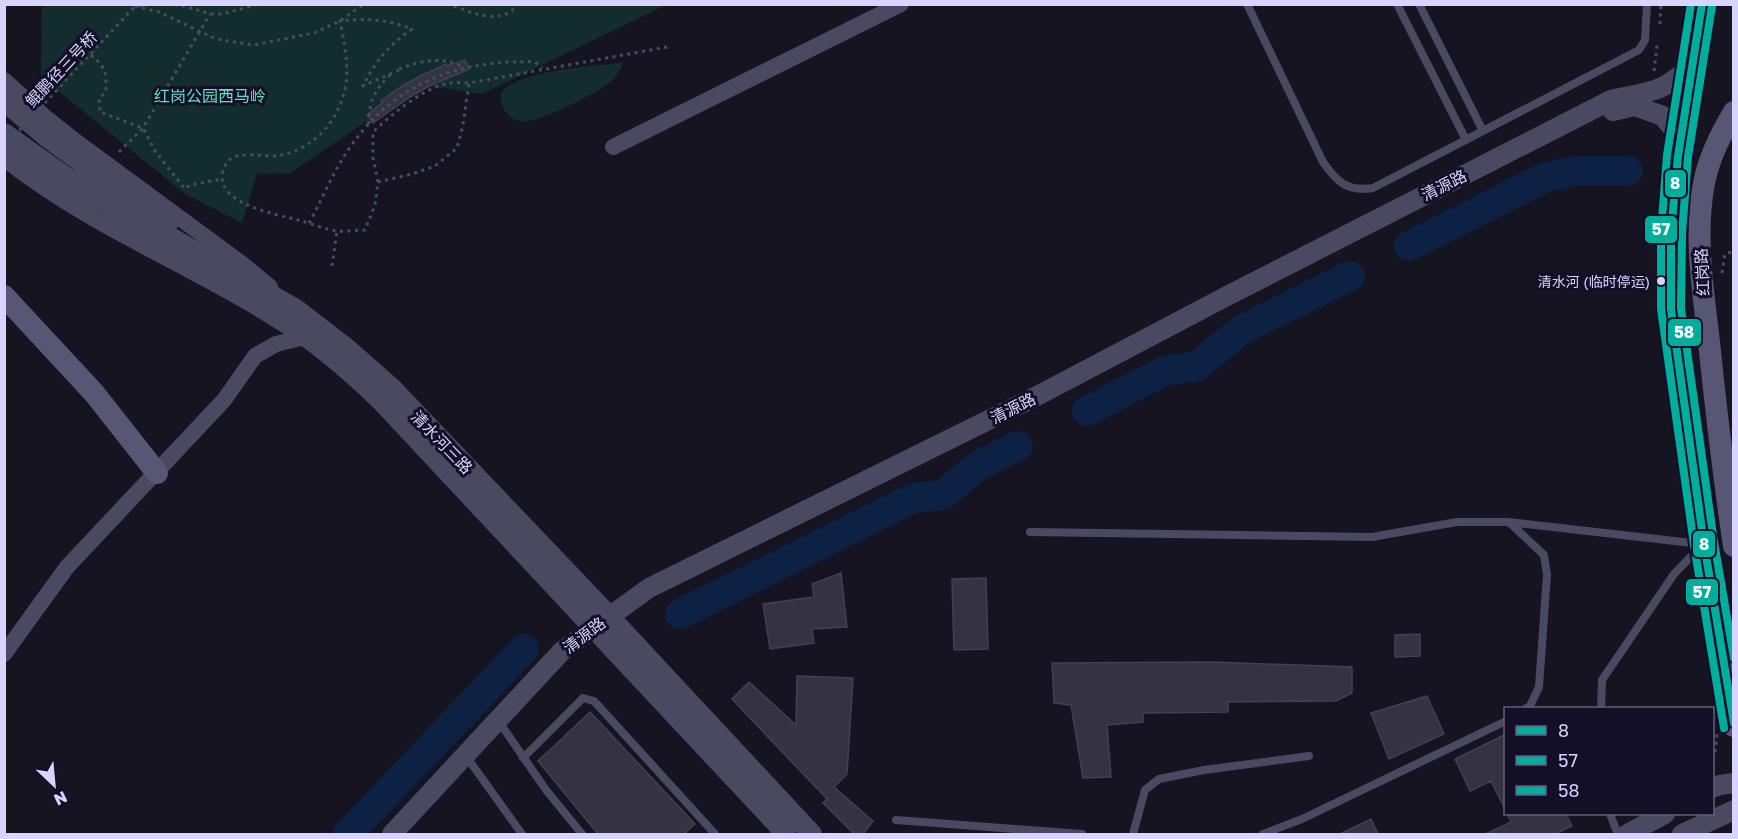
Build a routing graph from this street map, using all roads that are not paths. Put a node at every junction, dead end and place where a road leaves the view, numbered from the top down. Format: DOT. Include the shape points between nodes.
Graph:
graph roads {
  1 [pos="901,4"];
  2 [pos="1246,4"];
  3 [pos="1397,4"];
  4 [pos="1419,4"];
  5 [pos="1647,4"];
  6 [pos="1702,4"];
  7 [pos="1692,65"];
  8 [pos="4,80"];
  9 [pos="4,101"];
  10 [pos="1734,112"];
  11 [pos="1483,131"];
  12 [pos="4,133"];
  13 [pos="1681,139"];
  14 [pos="1466,140"];
  15 [pos="613,147"];
  16 [pos="4,156"];
  17 [pos="223,265"];
  18 [pos="4,296"];
  19 [pos="296,309"];
  20 [pos="311,330"];
  21 [pos="157,473"];
  22 [pos="1508,522"];
  23 [pos="1029,532"];
  24 [pos="1704,544"];
  25 [pos="1734,546"];
  26 [pos="604,626"];
  27 [pos="4,654"];
  28 [pos="1528,707"];
  29 [pos="1601,707"];
  30 [pos="1504,722"];
  31 [pos="1734,726"];
  32 [pos="504,729"];
  33 [pos="1309,756"];
  34 [pos="524,758"];
  35 [pos="471,763"];
  36 [pos="1734,783"];
  37 [pos="1714,788"];
  38 [pos="1734,810"];
  39 [pos="1611,815"];
  40 [pos="1661,815"];
  41 [pos="896,820"];
  42 [pos="392,834"];
  43 [pos="404,834"];
  44 [pos="522,834"];
  45 [pos="582,834"];
  46 [pos="715,834"];
  47 [pos="786,834"];
  48 [pos="812,834"];
  49 [pos="1082,834"];
  50 [pos="1133,834"];
  51 [pos="1263,834"];
  52 [pos="1618,834"];
  53 [pos="1627,834"];
  54 [pos="1682,834"];
  1 -- 15 [label="street"];
  2 -- 14 [label="lane" via="1323,162 1346,186 1359,190 1373,188"];
  3 -- 14 [label="lane"];
  4 -- 11 [label="lane"];
  5 -- 11 [label="lane" via="1644,40 1639,50"];
  6 -- 7 [label="main road, 红岗路"];
  7 -- 13 [label="main road, 红岗路"];
  7 -- 26 [label="street, 清源路" via="1676,81 1659,90 1611,100 1035,397 649,588"];
  8 -- 19 [label="street" via="78,143 241,262"];
  9 -- 17 [label="street" via="49,139 166,219"];
  10 -- 25 [label="main road, 红岗路" via="1718,140 1704,183 1700,230 1704,305"];
  11 -- 14 [label="lane"];
  12 -- 17 [label="street, 清水河三路" via="66,177"];
  13 -- 24 [label="main road, 红岗路" via="1671,235 1671,309"];
  13 -- 26 [label="street, 清源路" via="1664,116 1635,106 1613,111 1039,406 654,597"];
  16 -- 20 [label="street, 清水河三路" via="66,200 138,242 285,323"];
  17 -- 19 [label="street, 清水河三路"];
  18 -- 21 [label="main road" via="94,393"];
  19 -- 20 [label="street, 清水河三路"];
  20 -- 21 [label="street" via="255,356 224,400"];
  20 -- 26 [label="street, 清水河三路" via="392,388"];
  21 -- 27 [label="street" via="67,567"];
  22 -- 23 [label="lane" via="1457,522 1372,537"];
  22 -- 24 [label="lane"];
  22 -- 28 [label="lane" via="1544,555 1547,575 1539,687"];
  24 -- 29 [label="lane" via="1674,574 1602,680"];
  24 -- 31 [label="main road, 红岗路"];
  26 -- 32 [label="street, 清源路"];
  26 -- 42 [label="street, 清源路" via="562,651"];
  26 -- 47 [label="street, 清水河三路"];
  26 -- 48 [label="street, 清水河三路"];
  30 -- 51 [label="lane"];
  32 -- 34 [label="lane"];
  32 -- 35 [label="street, 清源路"];
  33 -- 50 [label="lane" via="1159,779 1145,790"];
  34 -- 45 [label="lane"];
  34 -- 46 [label="lane" via="583,698 594,701"];
  35 -- 43 [label="street, 清源路"];
  35 -- 44 [label="lane"];
  36 -- 37 [label="street"];
  38 -- 54 [label="street"];
  39 -- 52 [label="lane"];
  40 -- 53 [label="street"];
  41 -- 49 [label="lane"];
}
